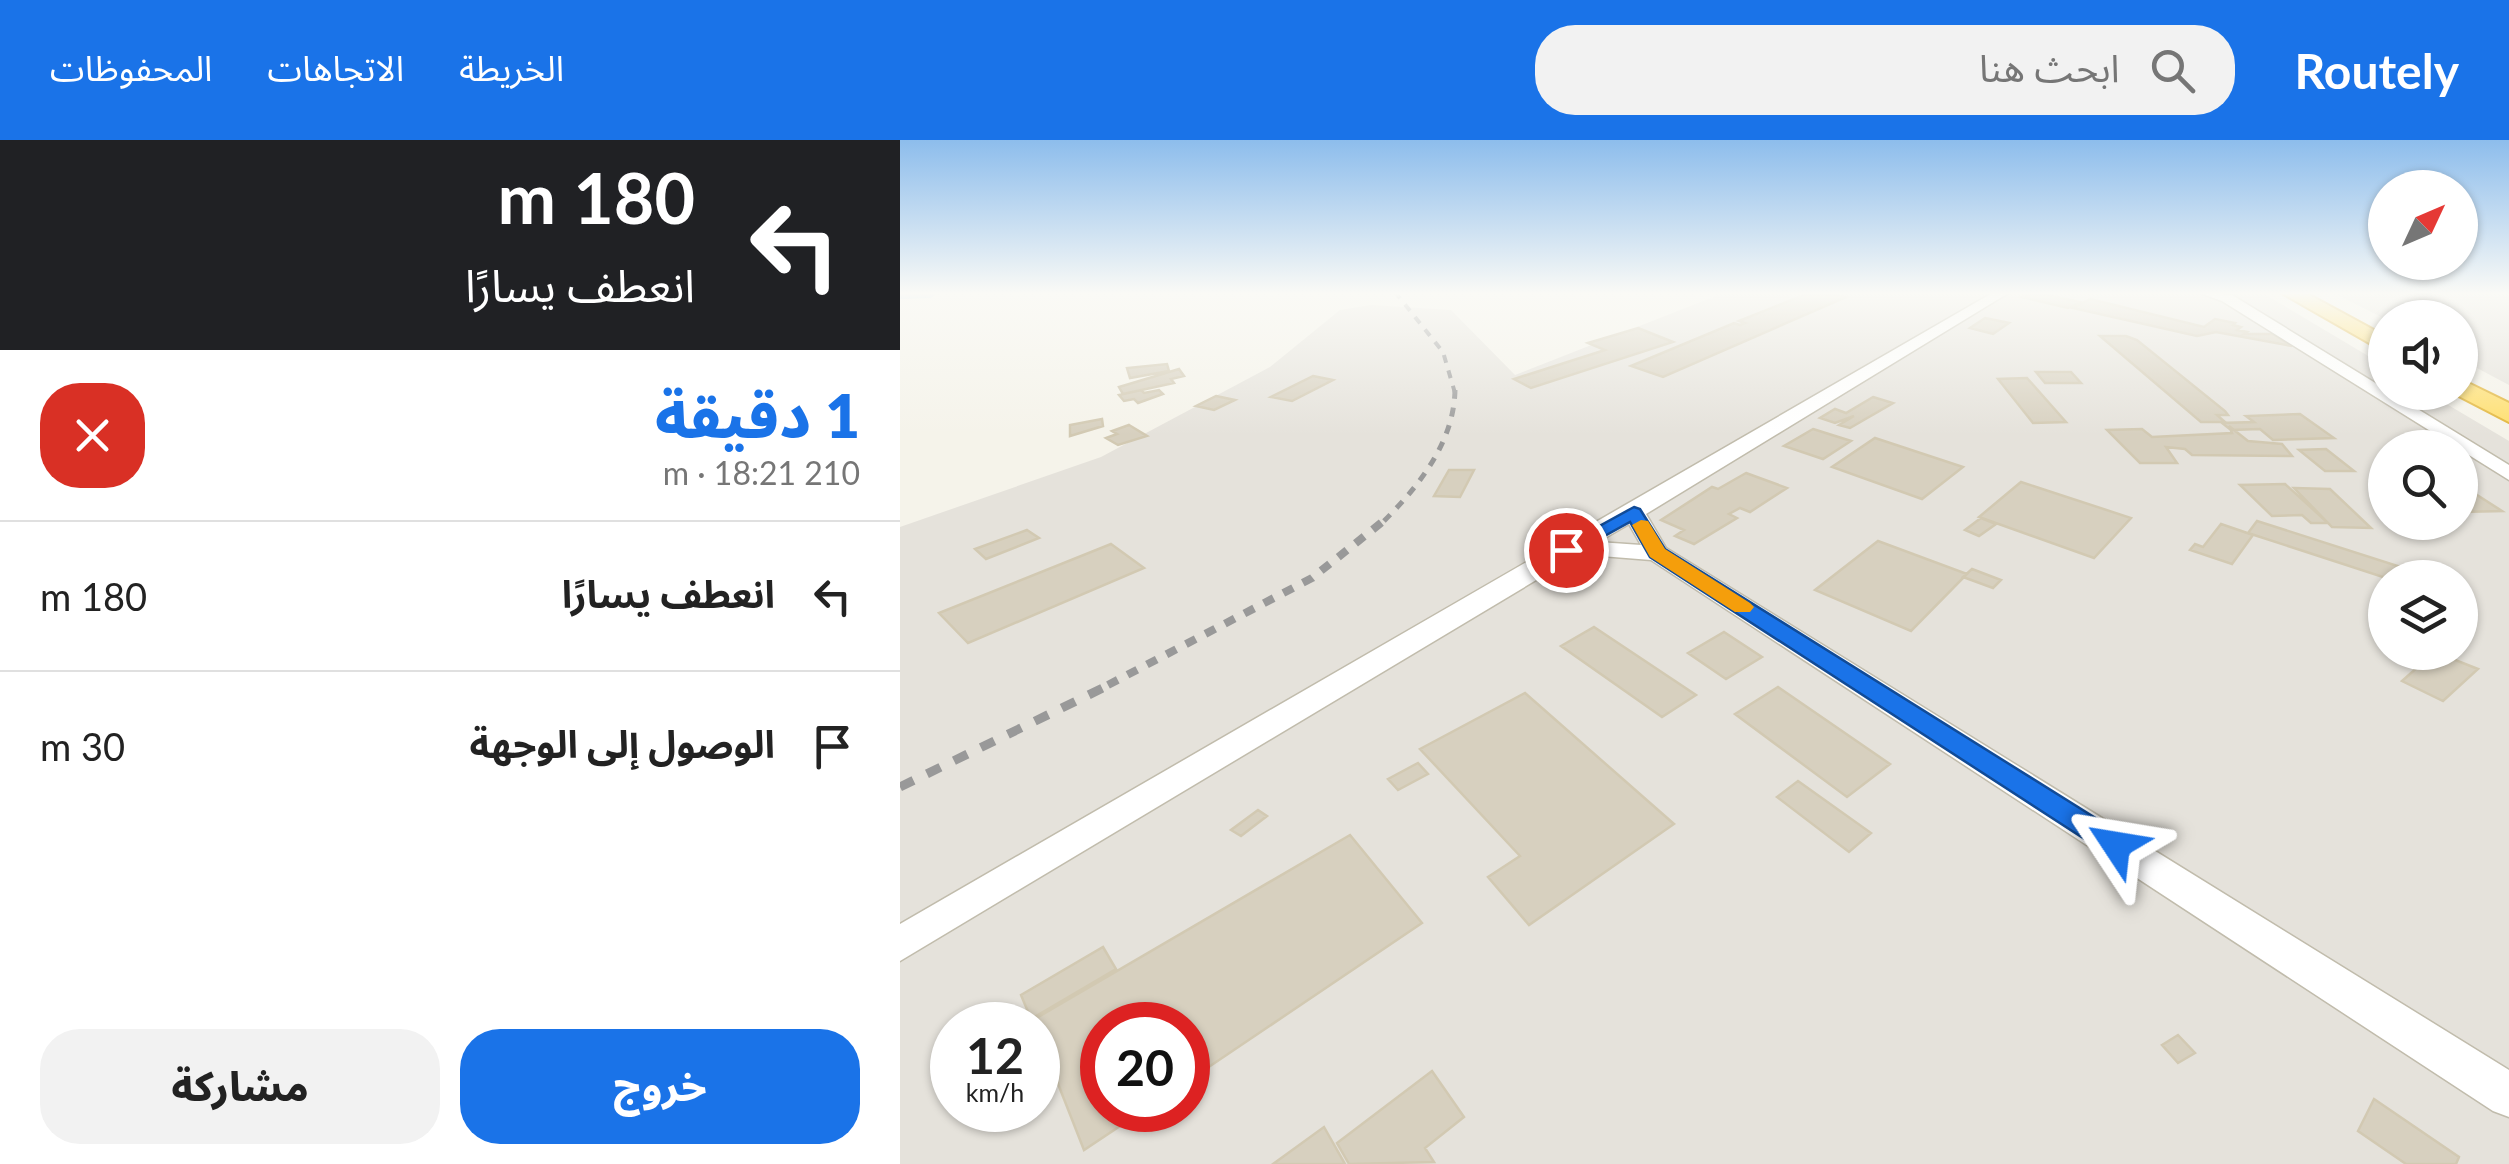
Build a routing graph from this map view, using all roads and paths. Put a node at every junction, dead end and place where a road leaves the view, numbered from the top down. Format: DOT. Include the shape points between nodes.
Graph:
graph roads {
  1 [pos="1923,340"];
  2 [pos="2294,340"];
  3 [pos="2478,383"];
  4 [pos="2478,397"];
  5 [pos="2509,400"];
  6 [pos="2509,414"];
  7 [pos="2509,474"];
  8 [pos="1634,513"];
  9 [pos="1657,553"];
  10 [pos="1531,568"];
  11 [pos="900,944"];
  12 [pos="2509,1095"];
  1 -- 8 [label="lane"];
  2 -- 7 [label="lane"];
  3 -- 5 [label="highway"];
  4 -- 6 [label="highway"];
  8 -- 9 [label="lane"];
  8 -- 10 [label="lane"];
  9 -- 10 [label="lane" via="1600,549"];
  9 -- 12 [label="lane"];
  10 -- 11 [label="lane"];
}
